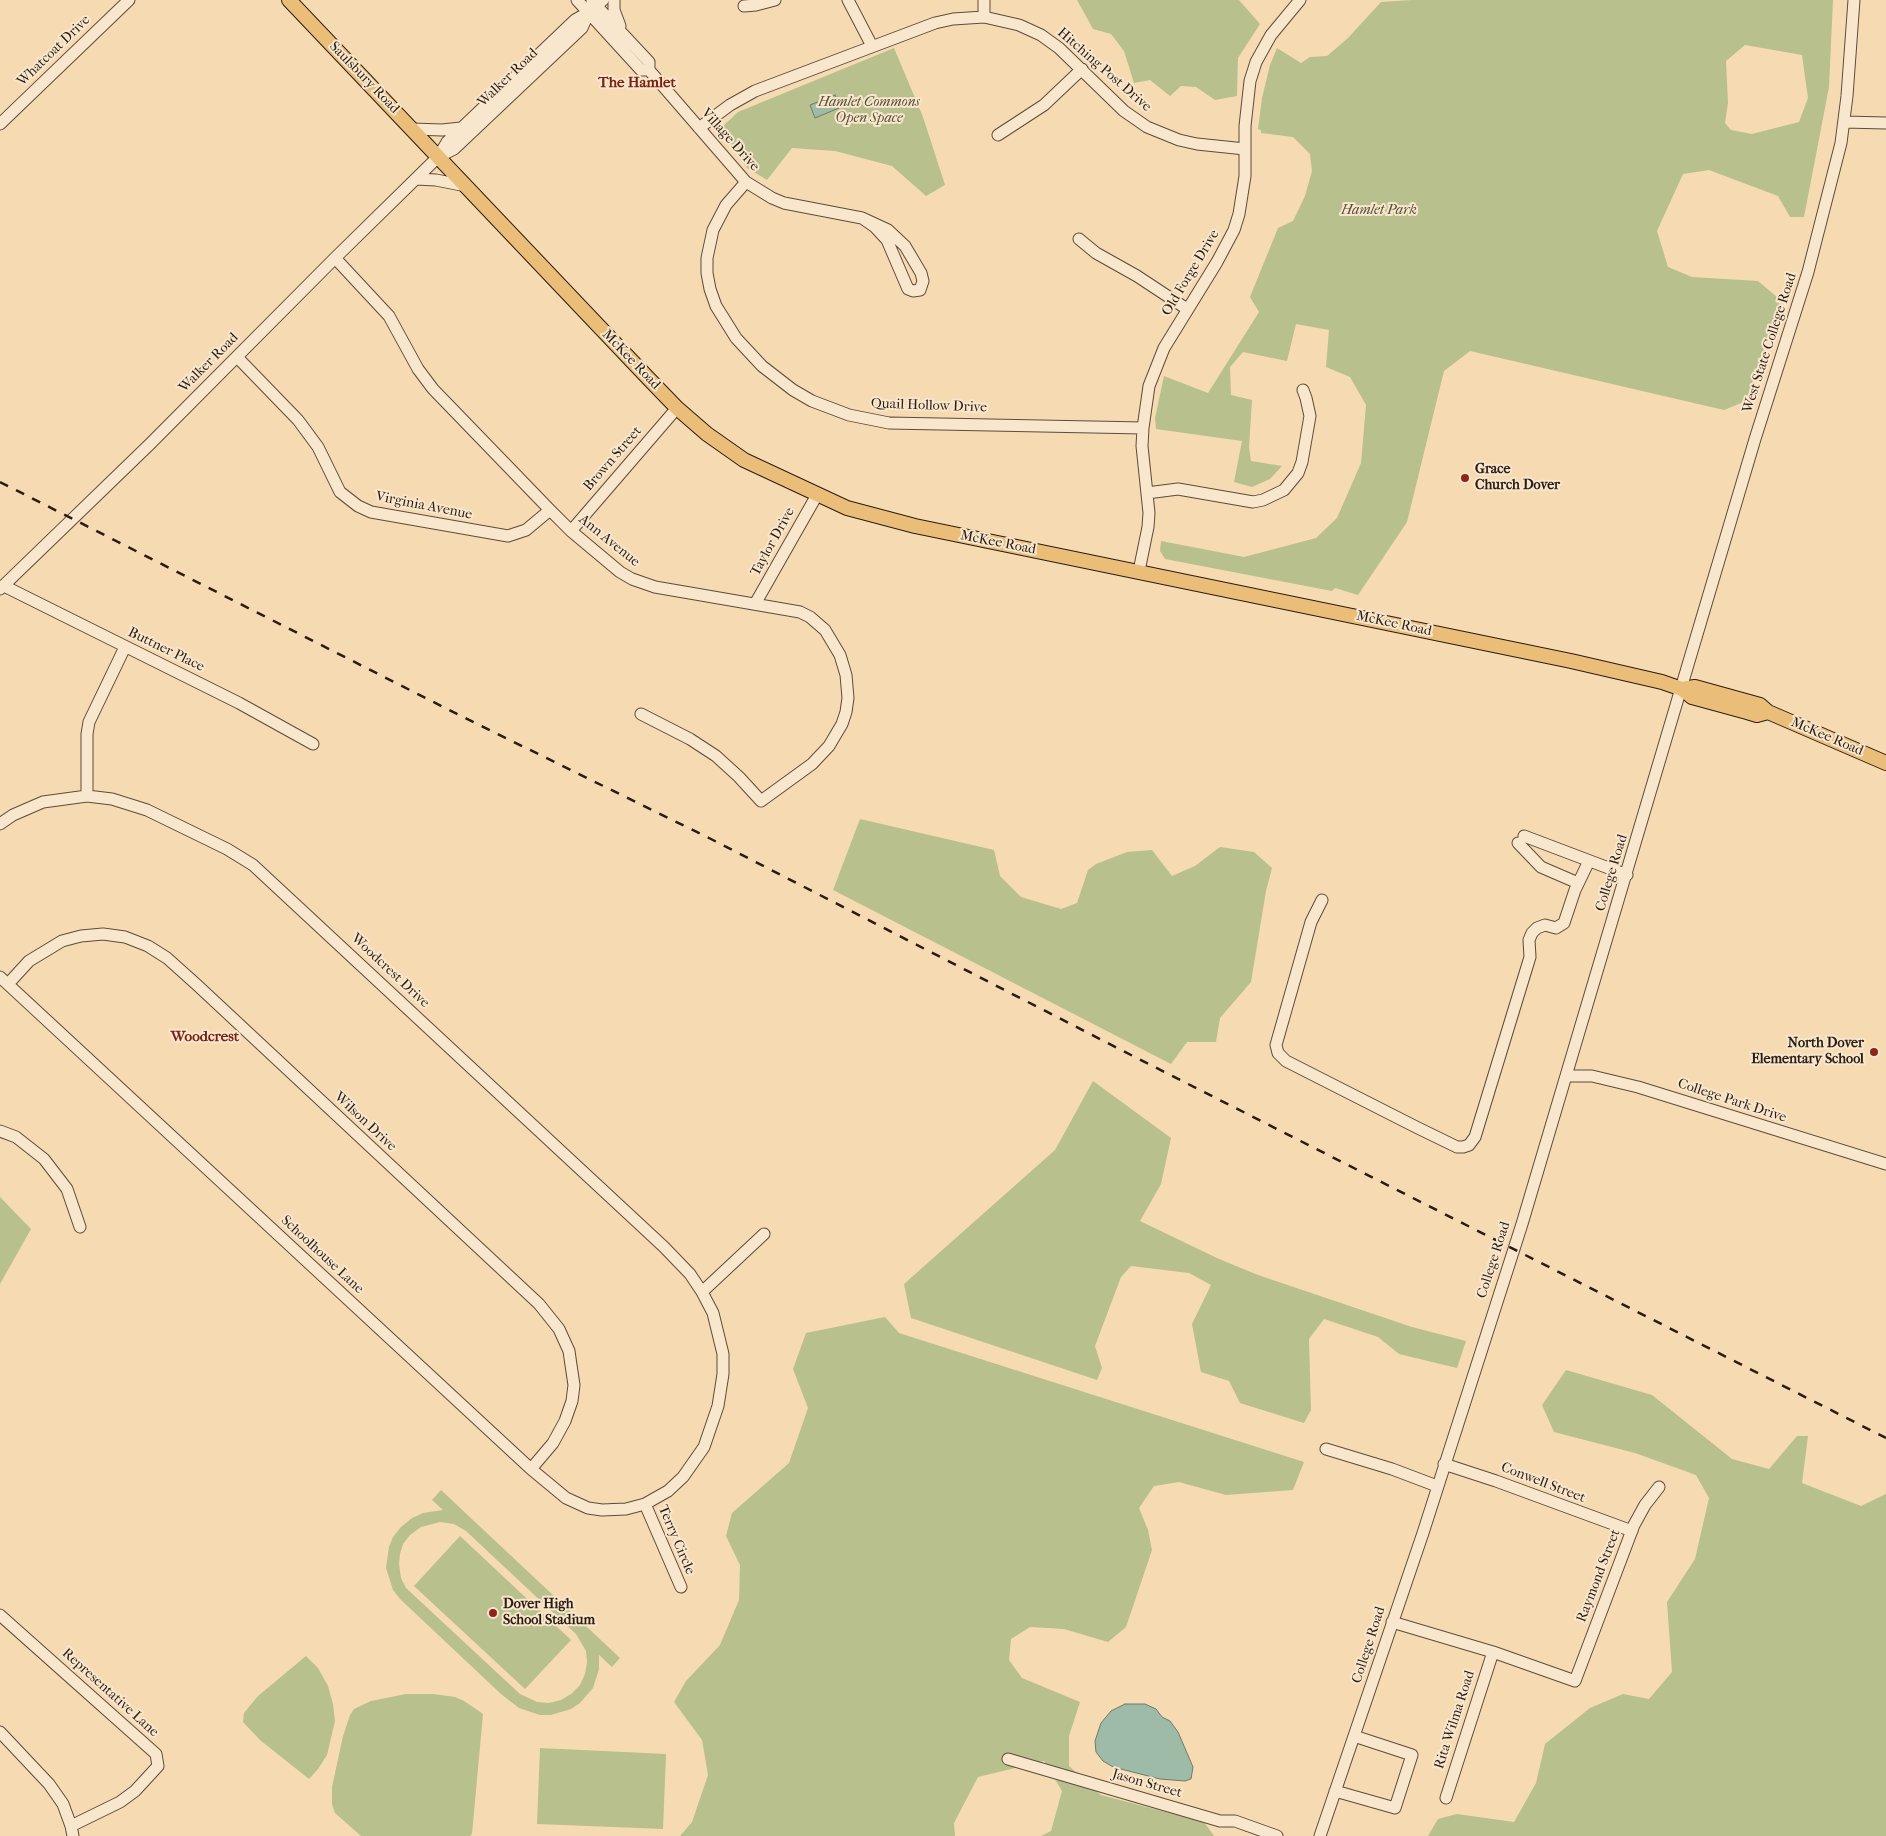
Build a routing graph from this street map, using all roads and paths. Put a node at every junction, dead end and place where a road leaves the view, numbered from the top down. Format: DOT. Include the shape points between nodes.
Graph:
graph roads {
  1 [pos="130,0"];
  2 [pos="289,0"];
  3 [pos="578,0"];
  4 [pos="614,0"];
  5 [pos="775,0"];
  6 [pos="848,0"];
  7 [pos="984,0"];
  8 [pos="1300,0"];
  9 [pos="1854,0"];
  10 [pos="595,4"];
  11 [pos="744,6"];
  12 [pos="984,17"];
  13 [pos="624,35"];
  14 [pos="872,46"];
  15 [pos="1082,69"];
  16 [pos="649,70"];
  17 [pos="1844,122"];
  18 [pos="1886,123"];
  19 [pos="0,124"];
  20 [pos="461,128"];
  21 [pos="699,128"];
  22 [pos="412,129"];
  23 [pos="998,135"];
  24 [pos="1245,149"];
  25 [pos="438,157"];
  26 [pos="416,178"];
  27 [pos="746,182"];
  28 [pos="466,186"];
  29 [pos="862,218"];
  30 [pos="1079,239"];
  31 [pos="335,258"];
  32 [pos="1187,309"];
  33 [pos="237,356"];
  34 [pos="1303,390"];
  35 [pos="677,408"];
  36 [pos="1142,428"];
  37 [pos="1147,493"];
  38 [pos="816,495"];
  39 [pos="550,510"];
  40 [pos="571,531"];
  41 [pos="1139,571"];
  42 [pos="2,587"];
  43 [pos="755,604"];
  44 [pos="125,647"];
  45 [pos="1682,689"];
  46 [pos="641,714"];
  47 [pos="314,744"];
  48 [pos="1886,763"];
  49 [pos="87,796"];
  50 [pos="0,824"];
  51 [pos="1589,861"];
  52 [pos="1627,875"];
  53 [pos="1578,883"];
  54 [pos="1322,900"];
  55 [pos="4,980"];
  56 [pos="1567,1076"];
  57 [pos="0,1131"];
  58 [pos="1886,1164"];
  59 [pos="80,1227"];
  60 [pos="764,1234"];
  61 [pos="702,1292"];
  62 [pos="1326,1449"];
  63 [pos="1444,1464"];
  64 [pos="531,1469"];
  65 [pos="1437,1486"];
  66 [pos="1659,1487"];
  67 [pos="644,1504"];
  68 [pos="1632,1531"];
  69 [pos="681,1587"];
  70 [pos="0,1615"];
  71 [pos="1392,1622"];
  72 [pos="1493,1652"];
  73 [pos="0,1732"];
  74 [pos="1354,1736"];
  75 [pos="1008,1759"];
  76 [pos="1336,1791"];
  77 [pos="1446,1798"];
  78 [pos="72,1831"];
  79 [pos="1277,1836"];
  80 [pos="1320,1836"];
  1 -- 19 [label="street, Whatcoat Drive"];
  2 -- 22 [label="main road, Saulsbury Road"];
  3 -- 10 [label="street"];
  4 -- 13 [label="street" via="614,10"];
  5 -- 11 [label="street"];
  6 -- 14 [label="street"];
  7 -- 12 [label="street"];
  8 -- 24 [label="street, Old Forge Drive" via="1271,35 1256,62 1250,81"];
  9 -- 17 [label="street, West State College Road"];
  10 -- 13 [label="street, Village Drive"];
  10 -- 16 [label="street, Village Drive" via="641,70"];
  10 -- 20 [label="street, Walker Road"];
  10 -- 25 [label="street, Walker Road" via="582,28 454,150"];
  12 -- 14 [label="street, Hitching Post Drive" via="935,23"];
  12 -- 15 [label="street, Hitching Post Drive" via="1031,30 1059,48"];
  13 -- 16 [label="street, Village Drive" via="648,62"];
  14 -- 21 [label="street, Hitching Post Drive" via="756,91"];
  15 -- 23 [label="street" via="1044,105"];
  15 -- 24 [label="street, Hitching Post Drive" via="1124,111 1147,127 1179,140"];
  16 -- 21 [label="street, Village Drive"];
  17 -- 18 [label="street"];
  17 -- 45 [label="street, West State College Road" via="1837,164 1808,272"];
  20 -- 22 [label="street"];
  20 -- 25 [label="street, Walker Road"];
  21 -- 27 [label="street, Village Drive"];
  22 -- 25 [label="main road, Saulsbury Road"];
  24 -- 32 [label="street, Old Forge Drive" via="1245,176 1234,230"];
  25 -- 26 [label="street, Walker Road"];
  25 -- 28 [label="main road, McKee Road"];
  26 -- 28 [label="street"];
  26 -- 31 [label="street, Walker Road"];
  27 -- 29 [label="street, Village Drive" via="784,203"];
  27 -- 36 [label="street, Quail Hollow Drive" via="726,205 713,230 707,258 710,289 716,306 736,338 762,366 793,390 849,416 889,422"];
  28 -- 35 [label="main road, McKee Road"];
  29 -- 29 [label="street, Village Drive" via="887,240 908,289 920,290 923,277 905,246 888,230"];
  30 -- 32 [label="street" via="1096,253"];
  31 -- 33 [label="street, Walker Road"];
  31 -- 39 [label="street, Ann Avenue" via="389,316 418,369 433,389"];
  32 -- 36 [label="street, Old Forge Drive" via="1154,369"];
  33 -- 39 [label="street, Virginia Avenue" via="298,420 318,447 340,492 358,506 371,512 508,536 526,530"];
  33 -- 42 [label="street, Walker Road"];
  34 -- 37 [label="street" via="1310,416 1302,462 1298,473 1284,490 1253,502 1178,489"];
  35 -- 38 [label="main road, McKee Road" via="744,460"];
  35 -- 40 [label="street, Brown Street"];
  36 -- 37 [label="street, Old Forge Drive"];
  37 -- 41 [label="street, Old Forge Drive" via="1148,527"];
  38 -- 41 [label="main road, McKee Road" via="847,508 915,526"];
  38 -- 43 [label="street, Taylor Drive"];
  39 -- 40 [label="street, Ann Avenue"];
  40 -- 43 [label="street, Ann Avenue" via="620,572 643,584"];
  41 -- 45 [label="main road, McKee Road" via="1571,661"];
  42 -- 44 [label="street, Buttner Place"];
  43 -- 46 [label="street, Ann Avenue" via="800,612 818,623 840,655 848,686 846,712 829,746 812,764 761,801 716,756"];
  44 -- 47 [label="street, Buttner Place"];
  44 -- 49 [label="street" via="89,722"];
  45 -- 48 [label="main road, McKee Road" via="1692,697 1757,715 1768,712"];
  45 -- 52 [label="street, College Road"];
  49 -- 50 [label="street, Woodcrest Drive" via="43,802"];
  49 -- 61 [label="street, Woodcrest Drive" via="112,799 147,810 253,865 664,1247"];
  51 -- 52 [label="street"];
  51 -- 53 [label="street"];
  51 -- 53 [label="street" via="1521,840 1541,867"];
  52 -- 56 [label="street, College Road"];
  53 -- 54 [label="street" via="1564,923 1556,928 1545,925 1532,933 1530,957 1475,1137 1463,1147 1416,1127 1286,1061 1278,1053 1276,1045 1311,922"];
  55 -- 64 [label="street, Schoolhouse Lane"];
  55 -- 64 [label="street, Wilson Drive" via="62,941 103,934 125,937 148,946 196,984 539,1304 559,1329 572,1365 572,1400 553,1443"];
  56 -- 58 [label="street, College Park Drive" via="1592,1076 1638,1087"];
  56 -- 63 [label="street, College Road"];
  57 -- 59 [label="street" via="16,1137 44,1159 67,1189"];
  60 -- 61 [label="street"];
  61 -- 67 [label="street, Woodcrest Drive" via="713,1313 723,1354 718,1406 704,1447 683,1477 668,1491"];
  62 -- 65 [label="street"];
  63 -- 65 [label="street, College Road"];
  63 -- 68 [label="street, Conwell Street"];
  64 -- 67 [label="street, Schoolhouse Lane" via="566,1498 588,1508 626,1509"];
  65 -- 71 [label="street, College Road"];
  66 -- 68 [label="street, Raymond Street" via="1645,1505"];
  67 -- 69 [label="street, Terry Circle"];
  68 -- 72 [label="street, Raymond Street" via="1575,1681"];
  70 -- 78 [label="street, Representative Lane" via="156,1754 158,1766 135,1791"];
  71 -- 72 [label="street"];
  71 -- 74 [label="street, College Road"];
  72 -- 77 [label="street, Rita Wilma Road"];
  73 -- 78 [label="street" via="49,1784 63,1804"];
  74 -- 76 [label="street, College Road"];
  74 -- 76 [label="street" via="1412,1755 1395,1808"];
  75 -- 79 [label="street, Jason Street" via="1220,1821 1235,1821"];
  76 -- 80 [label="street, College Road"];
}
